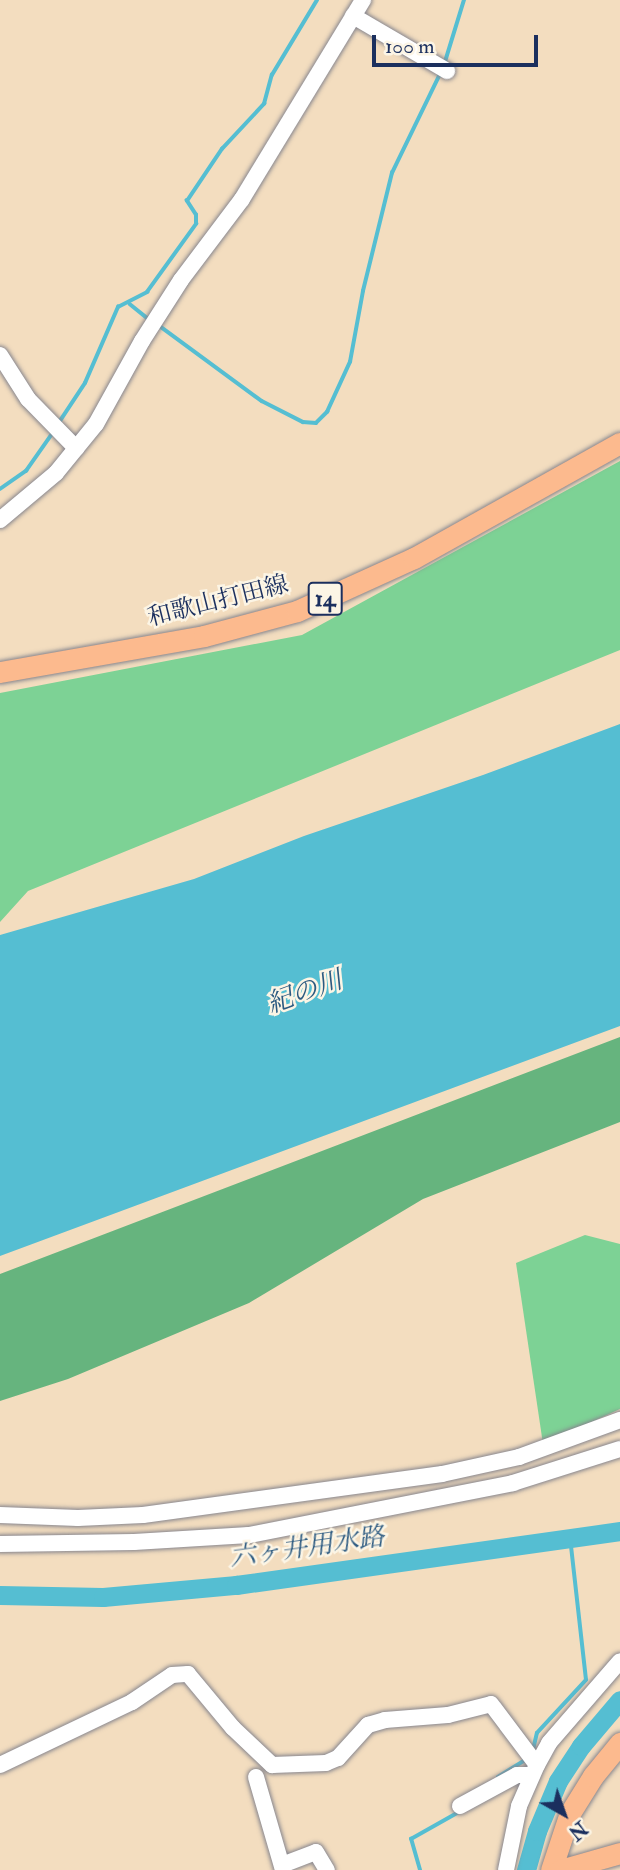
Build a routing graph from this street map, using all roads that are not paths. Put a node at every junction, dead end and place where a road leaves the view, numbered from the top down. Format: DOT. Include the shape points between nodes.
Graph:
graph roads {
  1 [pos="363,0"];
  2 [pos="353,16"];
  3 [pos="447,71"];
  4 [pos="0,355"];
  5 [pos="620,443"];
  6 [pos="71,444"];
  7 [pos="0,520"];
  8 [pos="0,672"];
  9 [pos="620,1420"];
  10 [pos="620,1449"];
  11 [pos="0,1516"];
  12 [pos="0,1544"];
  13 [pos="620,1661"];
  14 [pos="620,1743"];
  15 [pos="0,1765"];
  16 [pos="534,1770"];
  17 [pos="256,1777"];
  18 [pos="460,1806"];
  19 [pos="620,1853"];
  20 [pos="283,1868"];
  21 [pos="327,1870"];
  22 [pos="506,1870"];
  23 [pos="551,1870"];
  24 [pos="560,1870"];
  1 -- 2 [label="street"];
  2 -- 3 [label="street"];
  2 -- 6 [label="street" via="242,199 142,341 96,424"];
  4 -- 6 [label="street" via="28,399"];
  5 -- 8 [label="main road, 和歌山打田線 / 14" via="414,558 297,611 204,636"];
  6 -- 7 [label="street" via="56,472"];
  9 -- 11 [label="street" via="519,1457 442,1474 143,1515"];
  10 -- 12 [label="street" via="513,1483 249,1535"];
  13 -- 16 [label="street" via="549,1743"];
  14 -- 23 [label="main road" via="570,1813"];
  15 -- 16 [label="street" via="132,1702 172,1675 188,1674 233,1728 272,1765 326,1763 338,1758 368,1725 385,1720 448,1716 491,1704"];
  16 -- 18 [label="street"];
  16 -- 22 [label="street" via="519,1806"];
  17 -- 20 [label="street"];
  19 -- 24 [label="main road"];
  20 -- 21 [label="street" via="316,1852"];
}
